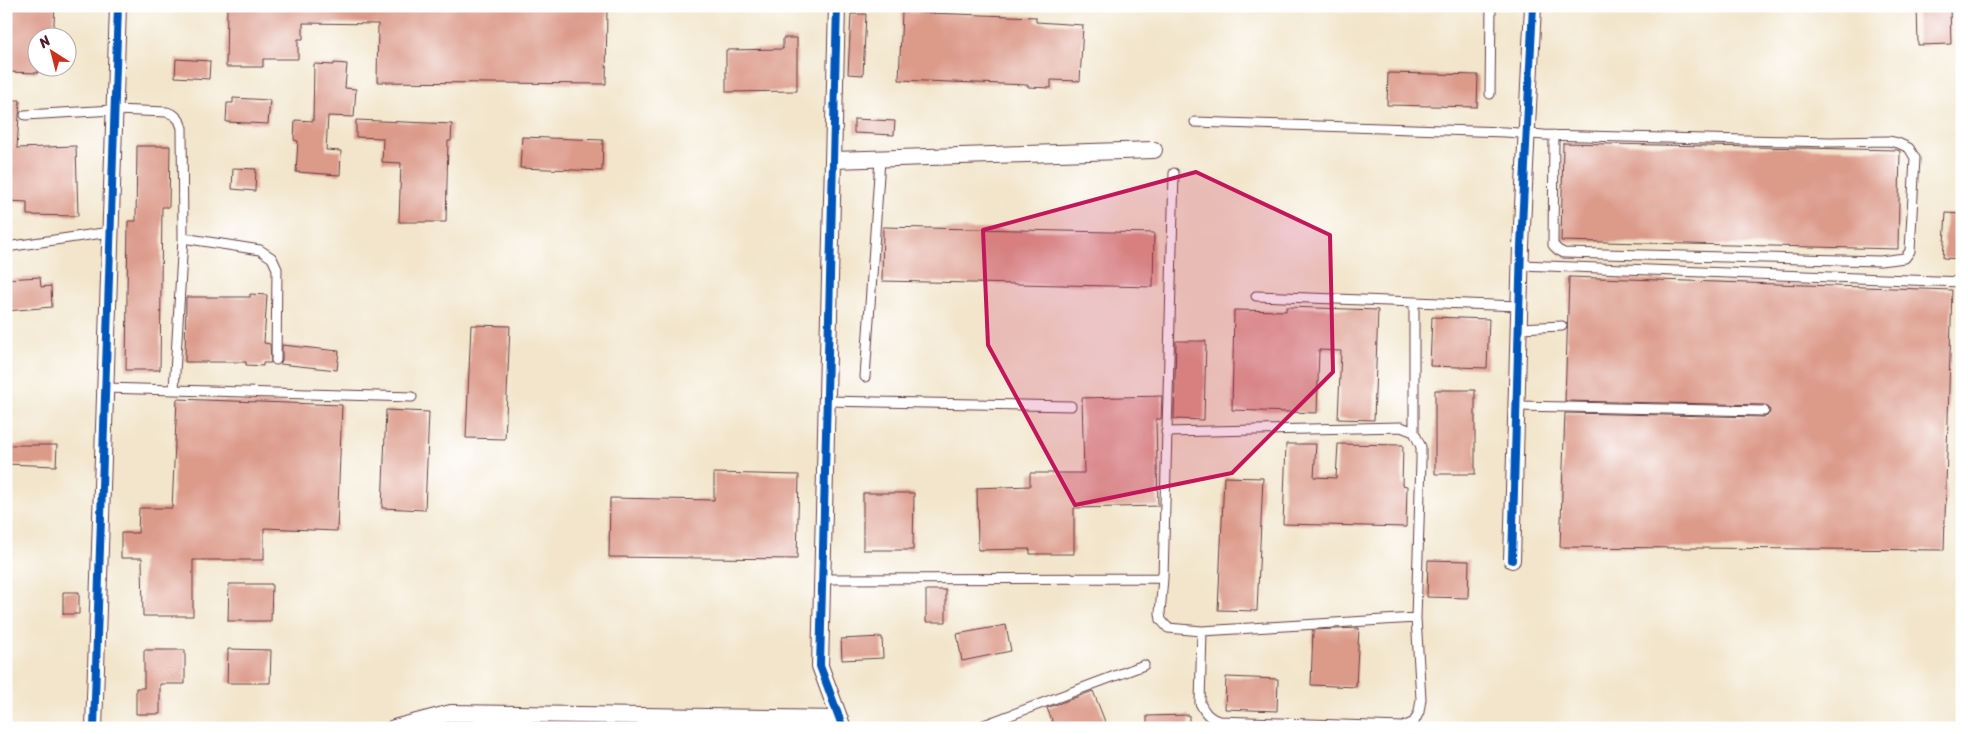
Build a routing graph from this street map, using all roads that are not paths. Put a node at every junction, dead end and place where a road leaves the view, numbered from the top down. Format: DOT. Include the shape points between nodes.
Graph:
graph roads {
  1 [pos="118,6"];
  2 [pos="838,6"];
  3 [pos="1491,6"];
  4 [pos="1533,6"];
  5 [pos="1490,94"];
  6 [pos="114,110"];
  7 [pos="26,114"];
  8 [pos="1195,122"];
  9 [pos="1527,134"];
  10 [pos="1554,135"];
  11 [pos="1154,150"];
  12 [pos="834,160"];
  13 [pos="880,160"];
  14 [pos="1174,173"];
  15 [pos="110,232"];
  16 [pos="183,238"];
  17 [pos="6,247"];
  18 [pos="1521,265"];
  19 [pos="1962,282"];
  20 [pos="1256,296"];
  21 [pos="1414,302"];
  22 [pos="1519,306"];
  23 [pos="1562,326"];
  24 [pos="1519,328"];
  25 [pos="276,360"];
  26 [pos="865,377"];
  27 [pos="105,388"];
  28 [pos="174,390"];
  29 [pos="412,398"];
  30 [pos="827,401"];
  31 [pos="1071,406"];
  32 [pos="1516,406"];
  33 [pos="1764,412"];
  34 [pos="1166,432"];
  35 [pos="1414,432"];
  36 [pos="1512,560"];
  37 [pos="1163,578"];
  38 [pos="821,579"];
  39 [pos="1416,618"];
  40 [pos="1202,631"];
  41 [pos="1144,665"];
  42 [pos="842,724"];
  43 [pos="94,728"];
  44 [pos="394,728"];
  45 [pos="976,728"];
  1 -- 6 [label="street"];
  2 -- 12 [label="street"];
  3 -- 5 [label="lane"];
  4 -- 9 [label="street"];
  6 -- 7 [label="lane"];
  6 -- 15 [label="street"];
  6 -- 16 [label="lane" via="166,112 179,120 182,128"];
  8 -- 9 [label="lane"];
  9 -- 10 [label="lane"];
  9 -- 18 [label="street"];
  10 -- 10 [label="lane" via="1553,245 1564,253 1880,261 1905,258 1910,251 1915,158 1908,148 1898,143"];
  11 -- 13 [label="street"];
  12 -- 13 [label="street"];
  12 -- 30 [label="street"];
  13 -- 26 [label="lane"];
  14 -- 34 [label="lane"];
  15 -- 17 [label="lane"];
  15 -- 27 [label="street"];
  16 -- 25 [label="lane" via="260,250 272,258 277,269"];
  16 -- 28 [label="lane"];
  18 -- 19 [label="lane"];
  18 -- 22 [label="street"];
  20 -- 21 [label="lane"];
  21 -- 22 [label="lane"];
  21 -- 35 [label="lane"];
  22 -- 24 [label="street"];
  23 -- 24 [label="lane"];
  24 -- 32 [label="street"];
  27 -- 28 [label="lane"];
  27 -- 43 [label="street"];
  28 -- 29 [label="lane"];
  30 -- 31 [label="lane"];
  30 -- 38 [label="street"];
  32 -- 33 [label="lane"];
  32 -- 36 [label="street"];
  34 -- 35 [label="lane" via="1401,427"];
  34 -- 37 [label="lane"];
  35 -- 39 [label="lane" via="1421,461"];
  37 -- 38 [label="lane"];
  37 -- 40 [label="lane" via="1161,620 1168,628"];
  38 -- 42 [label="street" via="820,666"];
  39 -- 40 [label="lane"];
  39 -- 40 [label="lane" via="1421,699 1414,722 1404,727 1211,719 1200,703"];
  41 -- 45 [label="lane"];
  42 -- 44 [label="street" via="451,713"];
}
